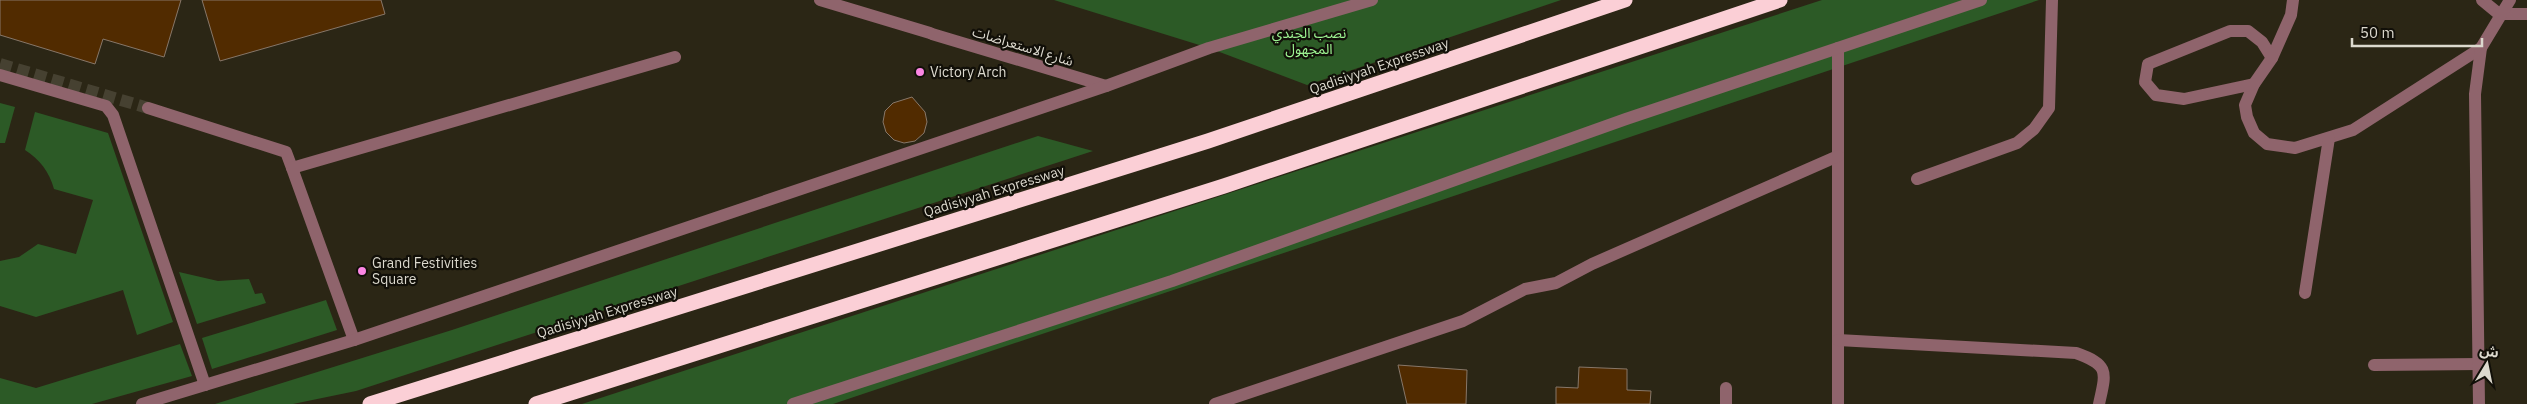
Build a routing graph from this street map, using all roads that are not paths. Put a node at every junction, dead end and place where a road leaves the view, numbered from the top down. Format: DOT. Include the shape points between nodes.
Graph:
graph roads {
  1 [pos="820,0"];
  2 [pos="1372,0"];
  3 [pos="1625,0"];
  4 [pos="1780,0"];
  5 [pos="1981,0"];
  6 [pos="2293,0"];
  7 [pos="2482,0"];
  8 [pos="2510,0"];
  9 [pos="2054,1"];
  10 [pos="842,3"];
  11 [pos="2499,14"];
  12 [pos="2527,14"];
  13 [pos="1838,48"];
  14 [pos="2481,48"];
  15 [pos="675,57"];
  16 [pos="2272,58"];
  17 [pos="0,75"];
  18 [pos="2254,84"];
  19 [pos="1106,86"];
  20 [pos="148,108"];
  21 [pos="2330,138"];
  22 [pos="1838,156"];
  23 [pos="292,168"];
  24 [pos="1917,179"];
  25 [pos="2305,293"];
  26 [pos="354,340"];
  27 [pos="1838,340"];
  28 [pos="2479,364"];
  29 [pos="2374,365"];
  30 [pos="205,385"];
  31 [pos="1726,388"];
  32 [pos="142,404"];
  33 [pos="370,404"];
  34 [pos="536,404"];
  35 [pos="793,404"];
  36 [pos="1215,404"];
  37 [pos="1726,404"];
  38 [pos="1838,404"];
  39 [pos="2099,404"];
  40 [pos="2479,404"];
  1 -- 10 [label="street, شارع الاستعراضات"];
  2 -- 19 [label="street" via="1209,48"];
  3 -- 33 [label="highway, Qadisiyyah Expressway" via="1208,141"];
  4 -- 34 [label="highway" via="1224,186"];
  5 -- 13 [label="street"];
  6 -- 16 [label="street" via="2291,15"];
  7 -- 11 [label="street"];
  8 -- 11 [label="street"];
  9 -- 24 [label="street" via="2048,108 2034,129 2017,143"];
  10 -- 19 [label="street, شارع الاستعراضات" via="931,34"];
  11 -- 12 [label="street"];
  11 -- 14 [label="street"];
  13 -- 22 [label="street"];
  13 -- 35 [label="street" via="1626,119 1172,281"];
  14 -- 21 [label="street" via="2353,130"];
  14 -- 28 [label="street" via="2475,94"];
  15 -- 23 [label="street"];
  16 -- 18 [label="street"];
  16 -- 18 [label="street" via="2262,42 2248,31 2230,32 2148,64 2145,82 2156,95 2184,99"];
  17 -- 30 [label="street" via="106,106 112,115"];
  18 -- 21 [label="street" via="2245,105 2247,117 2254,133 2268,144 2294,148"];
  19 -- 26 [label="street"];
  20 -- 23 [label="street" via="286,152"];
  21 -- 25 [label="street"];
  22 -- 27 [label="street"];
  22 -- 36 [label="street" via="1556,282 1525,289 1463,321"];
  23 -- 26 [label="street"];
  26 -- 30 [label="street"];
  27 -- 38 [label="street"];
  27 -- 39 [label="street" via="2076,353 2098,361 2102,368 2105,378"];
  28 -- 29 [label="street"];
  28 -- 40 [label="street"];
  30 -- 32 [label="street"];
  31 -- 37 [label="street"];
}
